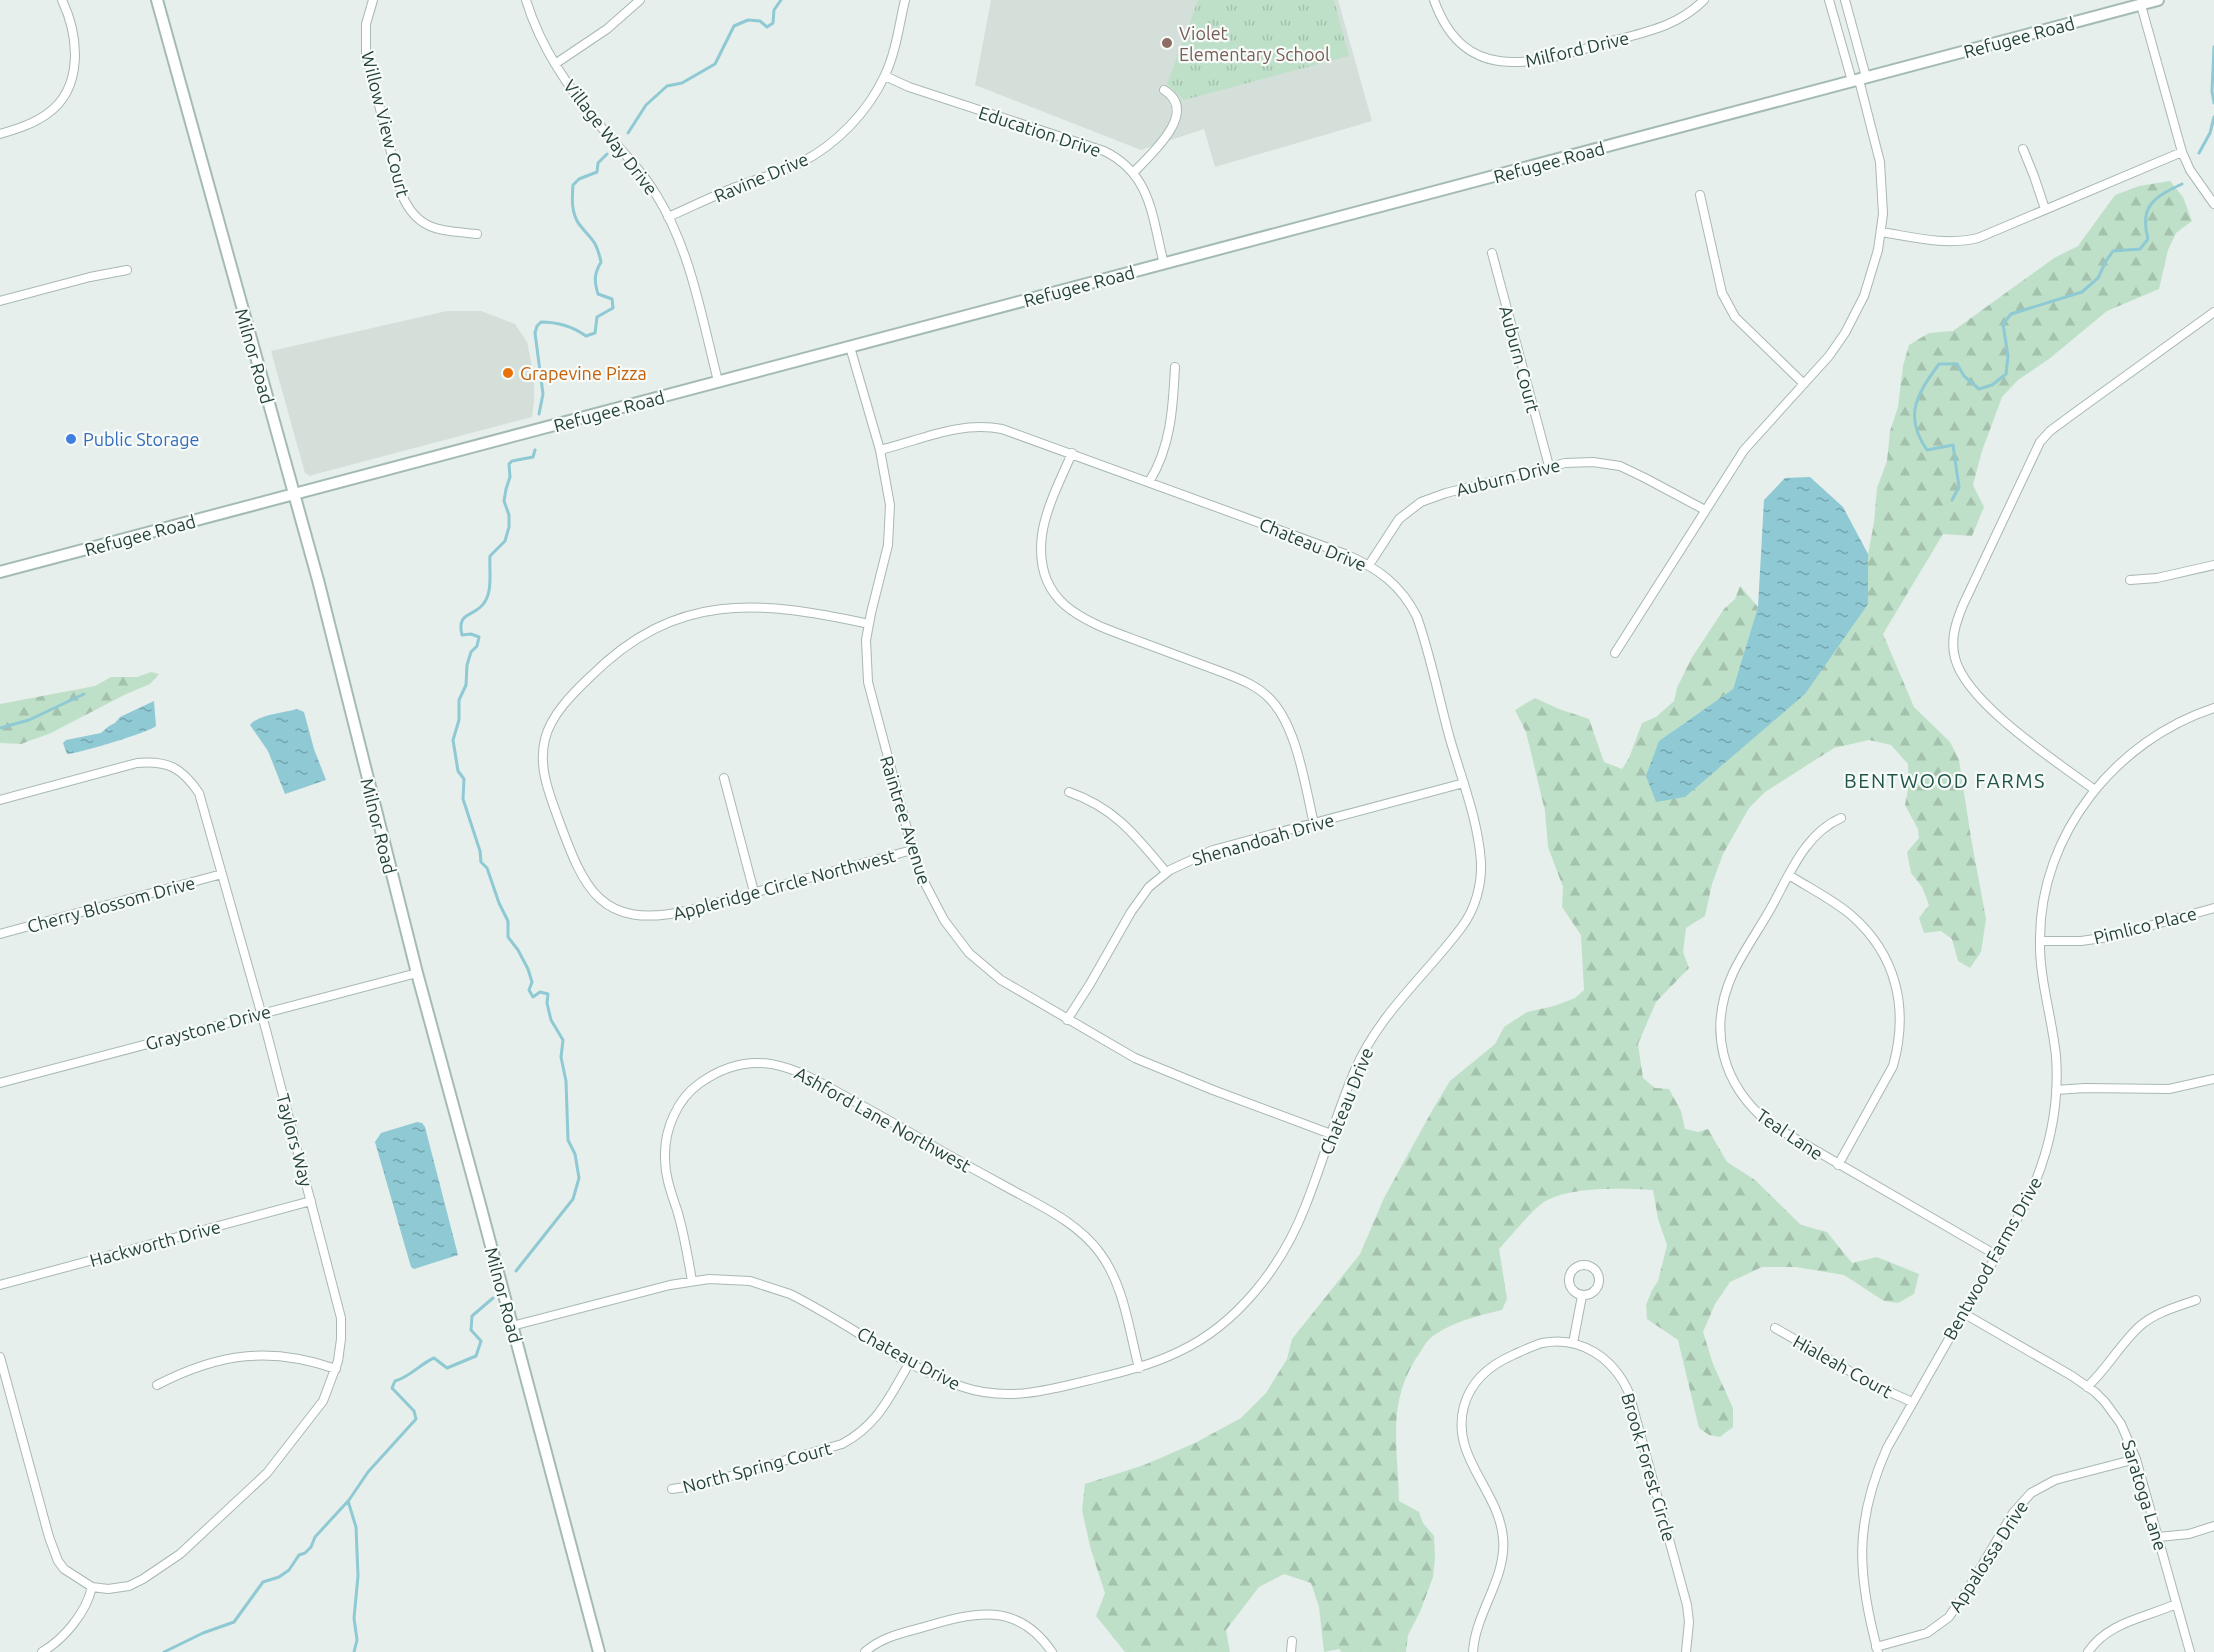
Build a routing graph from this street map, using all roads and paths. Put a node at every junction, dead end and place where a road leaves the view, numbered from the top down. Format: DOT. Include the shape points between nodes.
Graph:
graph roads {
  1 [pos="62,0"];
  2 [pos="157,0"];
  3 [pos="373,0"];
  4 [pos="526,0"];
  5 [pos="640,0"];
  6 [pos="905,0"];
  7 [pos="1434,0"];
  8 [pos="1704,0"];
  9 [pos="1829,0"];
  10 [pos="1845,0"];
  11 [pos="2158,0"];
  12 [pos="2141,5"];
  13 [pos="555,64"];
  14 [pos="885,76"];
  15 [pos="1859,79"];
  16 [pos="1164,90"];
  17 [pos="0,134"];
  18 [pos="2023,149"];
  19 [pos="2182,152"];
  20 [pos="1133,172"];
  21 [pos="1700,195"];
  22 [pos="2213,199"];
  23 [pos="2045,209"];
  24 [pos="668,217"];
  25 [pos="1881,232"];
  26 [pos="477,234"];
  27 [pos="1492,253"];
  28 [pos="1164,264"];
  29 [pos="127,270"];
  30 [pos="0,302"];
  31 [pos="2214,312"];
  32 [pos="850,347"];
  33 [pos="1175,367"];
  34 [pos="718,381"];
  35 [pos="1804,384"];
  36 [pos="880,450"];
  37 [pos="1072,453"];
  38 [pos="1549,466"];
  39 [pos="1149,482"];
  40 [pos="295,495"];
  41 [pos="1705,510"];
  42 [pos="2214,564"];
  43 [pos="1369,565"];
  44 [pos="0,572"];
  45 [pos="2130,580"];
  46 [pos="869,624"];
  47 [pos="1615,653"];
  48 [pos="2214,708"];
  49 [pos="724,778"];
  50 [pos="1464,783"];
  51 [pos="2096,790"];
  52 [pos="1069,792"];
  53 [pos="0,800"];
  54 [pos="1841,818"];
  55 [pos="1314,824"];
  56 [pos="912,850"];
  57 [pos="1166,872"];
  58 [pos="222,874"];
  59 [pos="1789,875"];
  60 [pos="754,892"];
  61 [pos="2214,908"];
  62 [pos="0,934"];
  63 [pos="2040,942"];
  64 [pos="417,973"];
  65 [pos="261,1013"];
  66 [pos="1067,1020"];
  67 [pos="2214,1079"];
  68 [pos="0,1083"];
  69 [pos="2056,1090"];
  70 [pos="1331,1134"];
  71 [pos="1838,1165"];
  72 [pos="311,1201"];
  73 [pos="1996,1255"];
  74 [pos="692,1281"];
  75 [pos="0,1285"];
  76 [pos="1582,1296"];
  77 [pos="2196,1300"];
  78 [pos="1963,1313"];
  79 [pos="512,1326"];
  80 [pos="1775,1328"];
  81 [pos="1574,1343"];
  82 [pos="0,1357"];
  83 [pos="910,1362"];
  84 [pos="1139,1368"];
  85 [pos="336,1369"];
  86 [pos="157,1385"];
  87 [pos="2087,1387"];
  88 [pos="1912,1402"];
  89 [pos="2136,1459"];
  90 [pos="672,1489"];
  91 [pos="2214,1526"];
  92 [pos="2158,1537"];
  93 [pos="92,1587"];
  94 [pos="2176,1604"];
  95 [pos="1292,1641"];
  96 [pos="1877,1650"];
  97 [pos="42,1652"];
  98 [pos="599,1652"];
  99 [pos="865,1652"];
  100 [pos="1052,1652"];
  101 [pos="1291,1652"];
  102 [pos="1473,1652"];
  103 [pos="1686,1652"];
  104 [pos="2088,1652"];
  105 [pos="2190,1652"];
  1 -- 17 [label="street" via="76,49 74,73 66,95 49,113"];
  2 -- 40 [label="main road, Milnor Road"];
  3 -- 26 [label="street, Willow View Court" via="366,24 366,54 402,195 425,225"];
  4 -- 13 [label="street, Village Way Drive"];
  5 -- 13 [label="street" via="607,29"];
  6 -- 14 [label="street, Ravine Drive"];
  7 -- 8 [label="street, Milford Drive" via="1450,31 1470,50 1496,61 1523,63 1658,30 1683,18"];
  9 -- 15 [label="street"];
  10 -- 15 [label="street"];
  11 -- 12 [label="main road, Refugee Road"];
  12 -- 15 [label="main road, Refugee Road"];
  12 -- 19 [label="street"];
  13 -- 24 [label="street, Village Way Drive" via="577,98 643,176"];
  14 -- 20 [label="street, Education Drive" via="1104,151"];
  14 -- 24 [label="street, Ravine Drive" via="847,129 814,155"];
  15 -- 25 [label="street" via="1880,162"];
  15 -- 28 [label="main road, Refugee Road"];
  16 -- 20 [label="street" via="1177,100 1177,115 1162,141"];
  18 -- 23 [label="street"];
  19 -- 22 [label="street" via="2190,170"];
  19 -- 23 [label="street"];
  20 -- 28 [label="street, Education Drive" via="1151,209"];
  21 -- 35 [label="street" via="1728,306"];
  23 -- 25 [label="street" via="1963,241"];
  24 -- 34 [label="street, Village Way Drive" via="685,259"];
  25 -- 35 [label="street" via="1871,276 1855,315 1829,356"];
  27 -- 38 [label="street, Auburn Court"];
  28 -- 32 [label="main road, Refugee Road"];
  29 -- 30 [label="street"];
  31 -- 51 [label="street" via="2040,442 1953,632 1960,674 1975,694"];
  32 -- 34 [label="main road, Refugee Road"];
  32 -- 36 [label="street, Raintree Avenue"];
  33 -- 39 [label="street" via="1168,434"];
  34 -- 40 [label="main road, Refugee Road"];
  35 -- 41 [label="street" via="1744,450"];
  36 -- 37 [label="street, Chateau Drive" via="974,426 1002,429"];
  36 -- 46 [label="street, Raintree Avenue" via="890,531"];
  37 -- 39 [label="street, Chateau Drive"];
  37 -- 55 [label="street" via="1042,540 1045,574 1059,599 1092,624 1247,682 1269,698 1290,732"];
  38 -- 41 [label="street, Auburn Drive" via="1579,461 1620,466"];
  38 -- 43 [label="street, Auburn Drive" via="1421,502 1399,519"];
  39 -- 43 [label="street, Chateau Drive"];
  40 -- 44 [label="main road, Refugee Road"];
  40 -- 64 [label="main road, Milnor Road"];
  41 -- 47 [label="street"];
  42 -- 45 [label="street" via="2157,578"];
  43 -- 50 [label="street, Chateau Drive" via="1393,582 1417,617"];
  46 -- 56 [label="street, Raintree Avenue" via="868,682"];
  46 -- 60 [label="street, Appleridge Circle Northwest" via="754,606 686,615 647,632 614,654 577,690 549,728 543,753 549,794 579,872 594,895 630,914 658,916"];
  48 -- 51 [label="street, Bentwood Farms Drive" via="2148,740 2115,767"];
  49 -- 60 [label="street"];
  50 -- 55 [label="street, Shenandoah Drive"];
  50 -- 70 [label="street, Chateau Drive" via="1481,862 1474,904 1461,928 1368,1043"];
  51 -- 63 [label="street, Bentwood Farms Drive" via="2077,816 2054,861 2041,915"];
  52 -- 57 [label="street" via="1115,816"];
  53 -- 58 [label="street, Taylors Way" via="137,763 167,764 181,771 200,793"];
  54 -- 59 [label="street, Teal Lane" via="1817,833"];
  55 -- 57 [label="street, Shenandoah Drive" via="1213,850"];
  56 -- 60 [label="street, Appleridge Circle Northwest"];
  56 -- 66 [label="street, Raintree Avenue" via="929,896 969,953 1001,980"];
  57 -- 66 [label="street, Shenandoah Drive" via="1131,912"];
  58 -- 62 [label="street, Cherry Blossom Drive"];
  58 -- 65 [label="street, Taylors Way"];
  59 -- 71 [label="street" via="1859,923 1884,956 1898,993 1901,1024 1893,1066"];
  59 -- 71 [label="street, Teal Lane" via="1727,987 1720,1027 1723,1055 1732,1080 1757,1114"];
  61 -- 63 [label="street, Pimlico Place" via="2109,937"];
  63 -- 69 [label="street, Bentwood Farms Drive"];
  64 -- 65 [label="street, Graystone Drive"];
  64 -- 79 [label="main road, Milnor Road"];
  65 -- 68 [label="street, Graystone Drive"];
  65 -- 72 [label="street, Taylors Way"];
  66 -- 70 [label="street, Raintree Avenue" via="1161,1070"];
  67 -- 69 [label="street" via="2169,1089"];
  69 -- 73 [label="street, Bentwood Farms Drive" via="2050,1140 2037,1179"];
  70 -- 84 [label="street, Chateau Drive" via="1294,1233 1259,1286 1236,1312 1203,1338"];
  71 -- 73 [label="street, Teal Lane"];
  72 -- 75 [label="street, Hackworth Drive"];
  72 -- 85 [label="street, Taylors Way" via="341,1318"];
  73 -- 78 [label="street, Bentwood Farms Drive"];
  74 -- 79 [label="street, Chateau Drive"];
  74 -- 83 [label="street, Chateau Drive" via="723,1278 767,1285 804,1301"];
  74 -- 84 [label="street, Ashford Lane Northwest" via="684,1236 667,1183 669,1127 681,1102 712,1075 752,1063 780,1065 806,1074 905,1129 1047,1209 1081,1233 1103,1257 1118,1287"];
  76 -- 76 [label="street" via="1599,1286 1596,1270 1582,1264 1569,1277 1570,1287"];
  76 -- 81 [label="street"];
  77 -- 87 [label="street" via="2163,1312 2141,1326"];
  78 -- 87 [label="street, Saratoga Lane"];
  78 -- 88 [label="street, Bentwood Farms Drive"];
  79 -- 98 [label="main road, Milnor Road"];
  80 -- 88 [label="street, Hialeah Court" via="1872,1384"];
  81 -- 102 [label="street, Brook Forest Circle" via="1544,1343 1505,1358 1476,1382 1464,1405 1463,1444 1497,1513 1504,1540 1501,1565 1477,1628"];
  81 -- 103 [label="street, Brook Forest Circle" via="1608,1360 1629,1393 1687,1605"];
  82 -- 93 [label="street" via="58,1561"];
  83 -- 84 [label="street, Chateau Drive" via="961,1386 1002,1395 1045,1392"];
  83 -- 90 [label="street, North Spring Court" via="874,1420 854,1438 699,1485"];
  85 -- 86 [label="street" via="288,1356 245,1356 209,1363"];
  85 -- 93 [label="street, Taylors Way" via="322,1401 267,1473 180,1554 129,1586"];
  87 -- 89 [label="street, Saratoga Lane" via="2118,1418"];
  88 -- 96 [label="street, Bentwood Farms Drive" via="1877,1469 1863,1528 1863,1590"];
  89 -- 92 [label="street, Saratoga Lane"];
  89 -- 96 [label="street, Appalossa Drive" via="2068,1476 2031,1492 2013,1513 1949,1617 1927,1634"];
  91 -- 92 [label="street" via="2189,1534"];
  92 -- 94 [label="street, Saratoga Lane"];
  93 -- 97 [label="street" via="74,1623"];
  94 -- 104 [label="street" via="2110,1630"];
  94 -- 105 [label="street, Saratoga Lane"];
  95 -- 101 [label="street"];
  99 -- 100 [label="street" via="892,1635 985,1614 1023,1622"];
}
